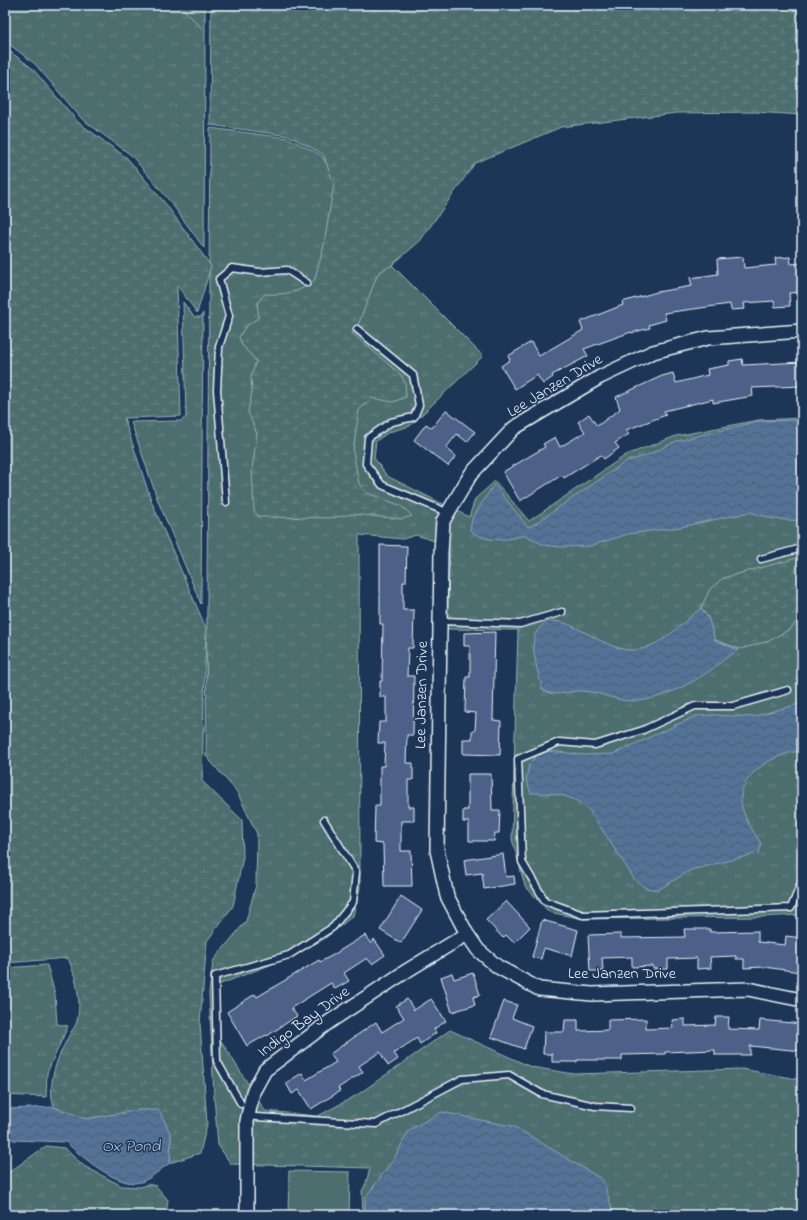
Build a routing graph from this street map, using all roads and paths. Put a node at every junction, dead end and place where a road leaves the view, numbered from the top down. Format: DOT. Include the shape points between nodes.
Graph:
graph roads {
  1 [pos="307,283"];
  2 [pos="357,329"];
  3 [pos="802,331"];
  4 [pos="226,502"];
  5 [pos="444,511"];
  6 [pos="802,548"];
  7 [pos="762,559"];
  8 [pos="562,612"];
  9 [pos="444,621"];
  10 [pos="788,690"];
  11 [pos="324,820"];
  12 [pos="802,880"];
  13 [pos="467,934"];
  14 [pos="802,1000"];
  15 [pos="241,1104"];
  16 [pos="631,1108"];
  17 [pos="256,1117"];
  18 [pos="247,1215"];
  1 -- 4 [label="lane" via="287,270 260,272 232,268 219,279 229,316 219,347 217,390"];
  2 -- 5 [label="lane" via="413,375 419,405 414,417 391,422 368,438 366,464 382,485"];
  3 -- 13 [label="street, Lee Janzen Drive" via="708,338 653,352 600,377 514,428 471,474 443,521 437,850 446,896"];
  6 -- 7 [label="lane"];
  8 -- 9 [label="lane" via="520,624"];
  10 -- 12 [label="lane" via="733,706 695,706 643,730 595,745 559,742 518,759 522,862 545,901 583,915 791,908"];
  11 -- 15 [label="lane" via="356,872 352,902 333,927 289,955 215,976 217,1061"];
  13 -- 14 [label="street, Lee Janzen Drive" via="478,950 498,967 539,989 592,994 748,989"];
  13 -- 18 [label="street, Indigo Bay Drive" via="329,1022 265,1070 253,1092 247,1121"];
  16 -- 17 [label="lane" via="595,1106 542,1094 509,1075 462,1079 376,1124"];
}
